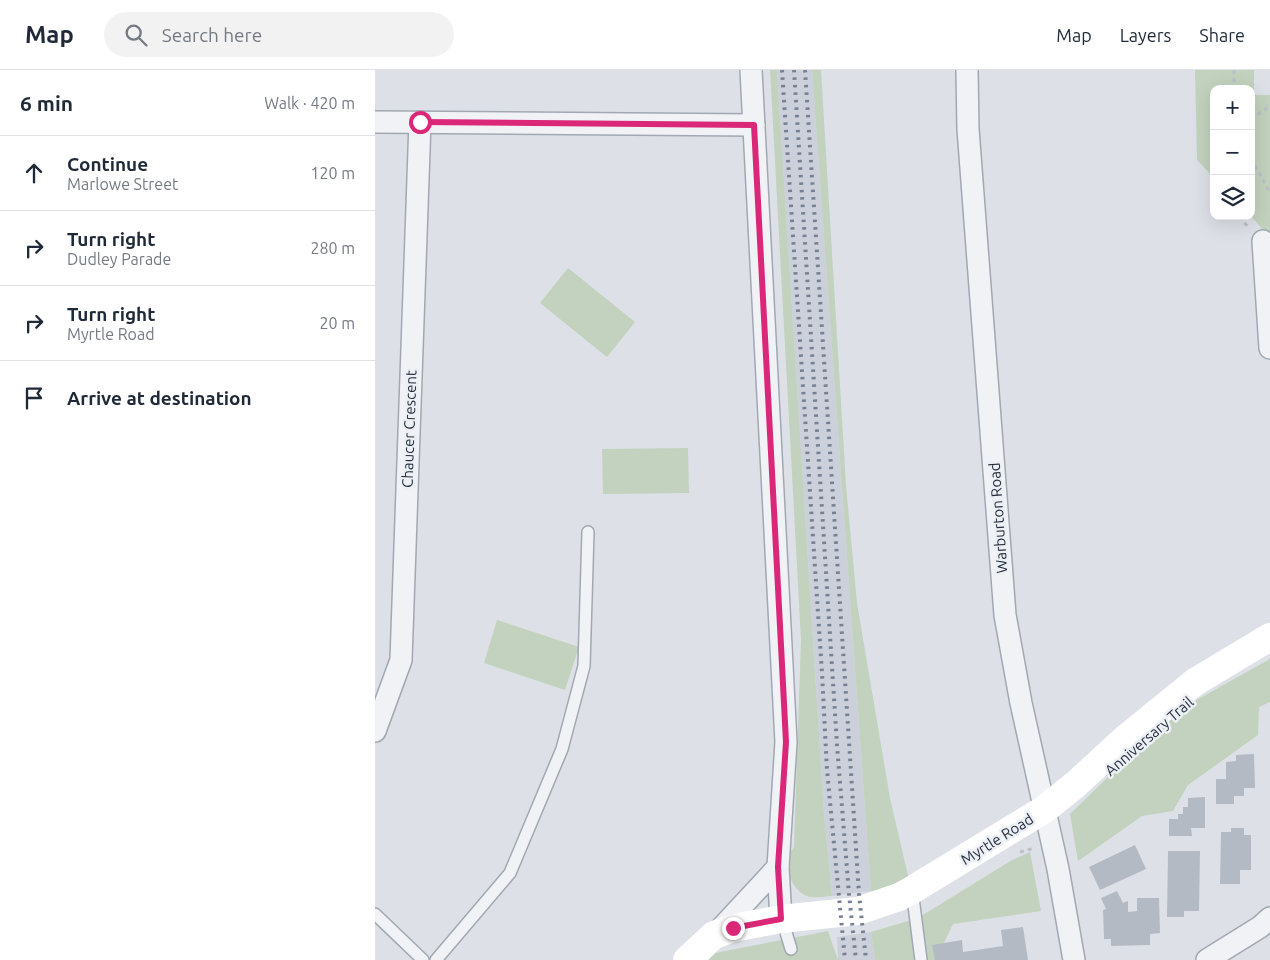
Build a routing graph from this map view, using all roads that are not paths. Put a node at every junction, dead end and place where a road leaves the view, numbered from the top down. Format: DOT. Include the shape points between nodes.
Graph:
graph roads {
  1 [pos="751,70"];
  2 [pos="967,70"];
  3 [pos="375,122"];
  4 [pos="420,122"];
  5 [pos="754,125"];
  6 [pos="1263,241"];
  7 [pos="1270,348"];
  8 [pos="588,532"];
  9 [pos="1270,637"];
  10 [pos="375,730"];
  11 [pos="1045,808"];
  12 [pos="778,867"];
  13 [pos="912,890"];
  14 [pos="375,914"];
  15 [pos="1270,918"];
  16 [pos="781,919"];
  17 [pos="714,935"];
  18 [pos="791,949"];
  19 [pos="423,960"];
  20 [pos="436,960"];
  21 [pos="687,960"];
  22 [pos="921,960"];
  23 [pos="1074,960"];
  24 [pos="1207,960"];
  1 -- 5 [label="street"];
  2 -- 11 [label="street, Warburton Road" via="968,129 1005,615"];
  3 -- 4 [label="street"];
  4 -- 5 [label="street"];
  4 -- 10 [label="street, Chaucer Crescent" via="401,660"];
  5 -- 12 [label="street" via="786,742"];
  6 -- 7 [label="street"];
  8 -- 20 [label="lane" via="585,666 562,749 509,873"];
  9 -- 11 [label="street, Myrtle Road" via="1195,682"];
  11 -- 13 [label="street, Myrtle Road"];
  11 -- 23 [label="street, Warburton Road"];
  12 -- 16 [label="street"];
  12 -- 17 [label="street"];
  13 -- 16 [label="street, Myrtle Road" via="858,911"];
  13 -- 22 [label="lane"];
  14 -- 19 [label="lane"];
  15 -- 24 [label="street"];
  16 -- 17 [label="street, Myrtle Road"];
  16 -- 18 [label="lane"];
  17 -- 21 [label="street, Myrtle Road"];
}
